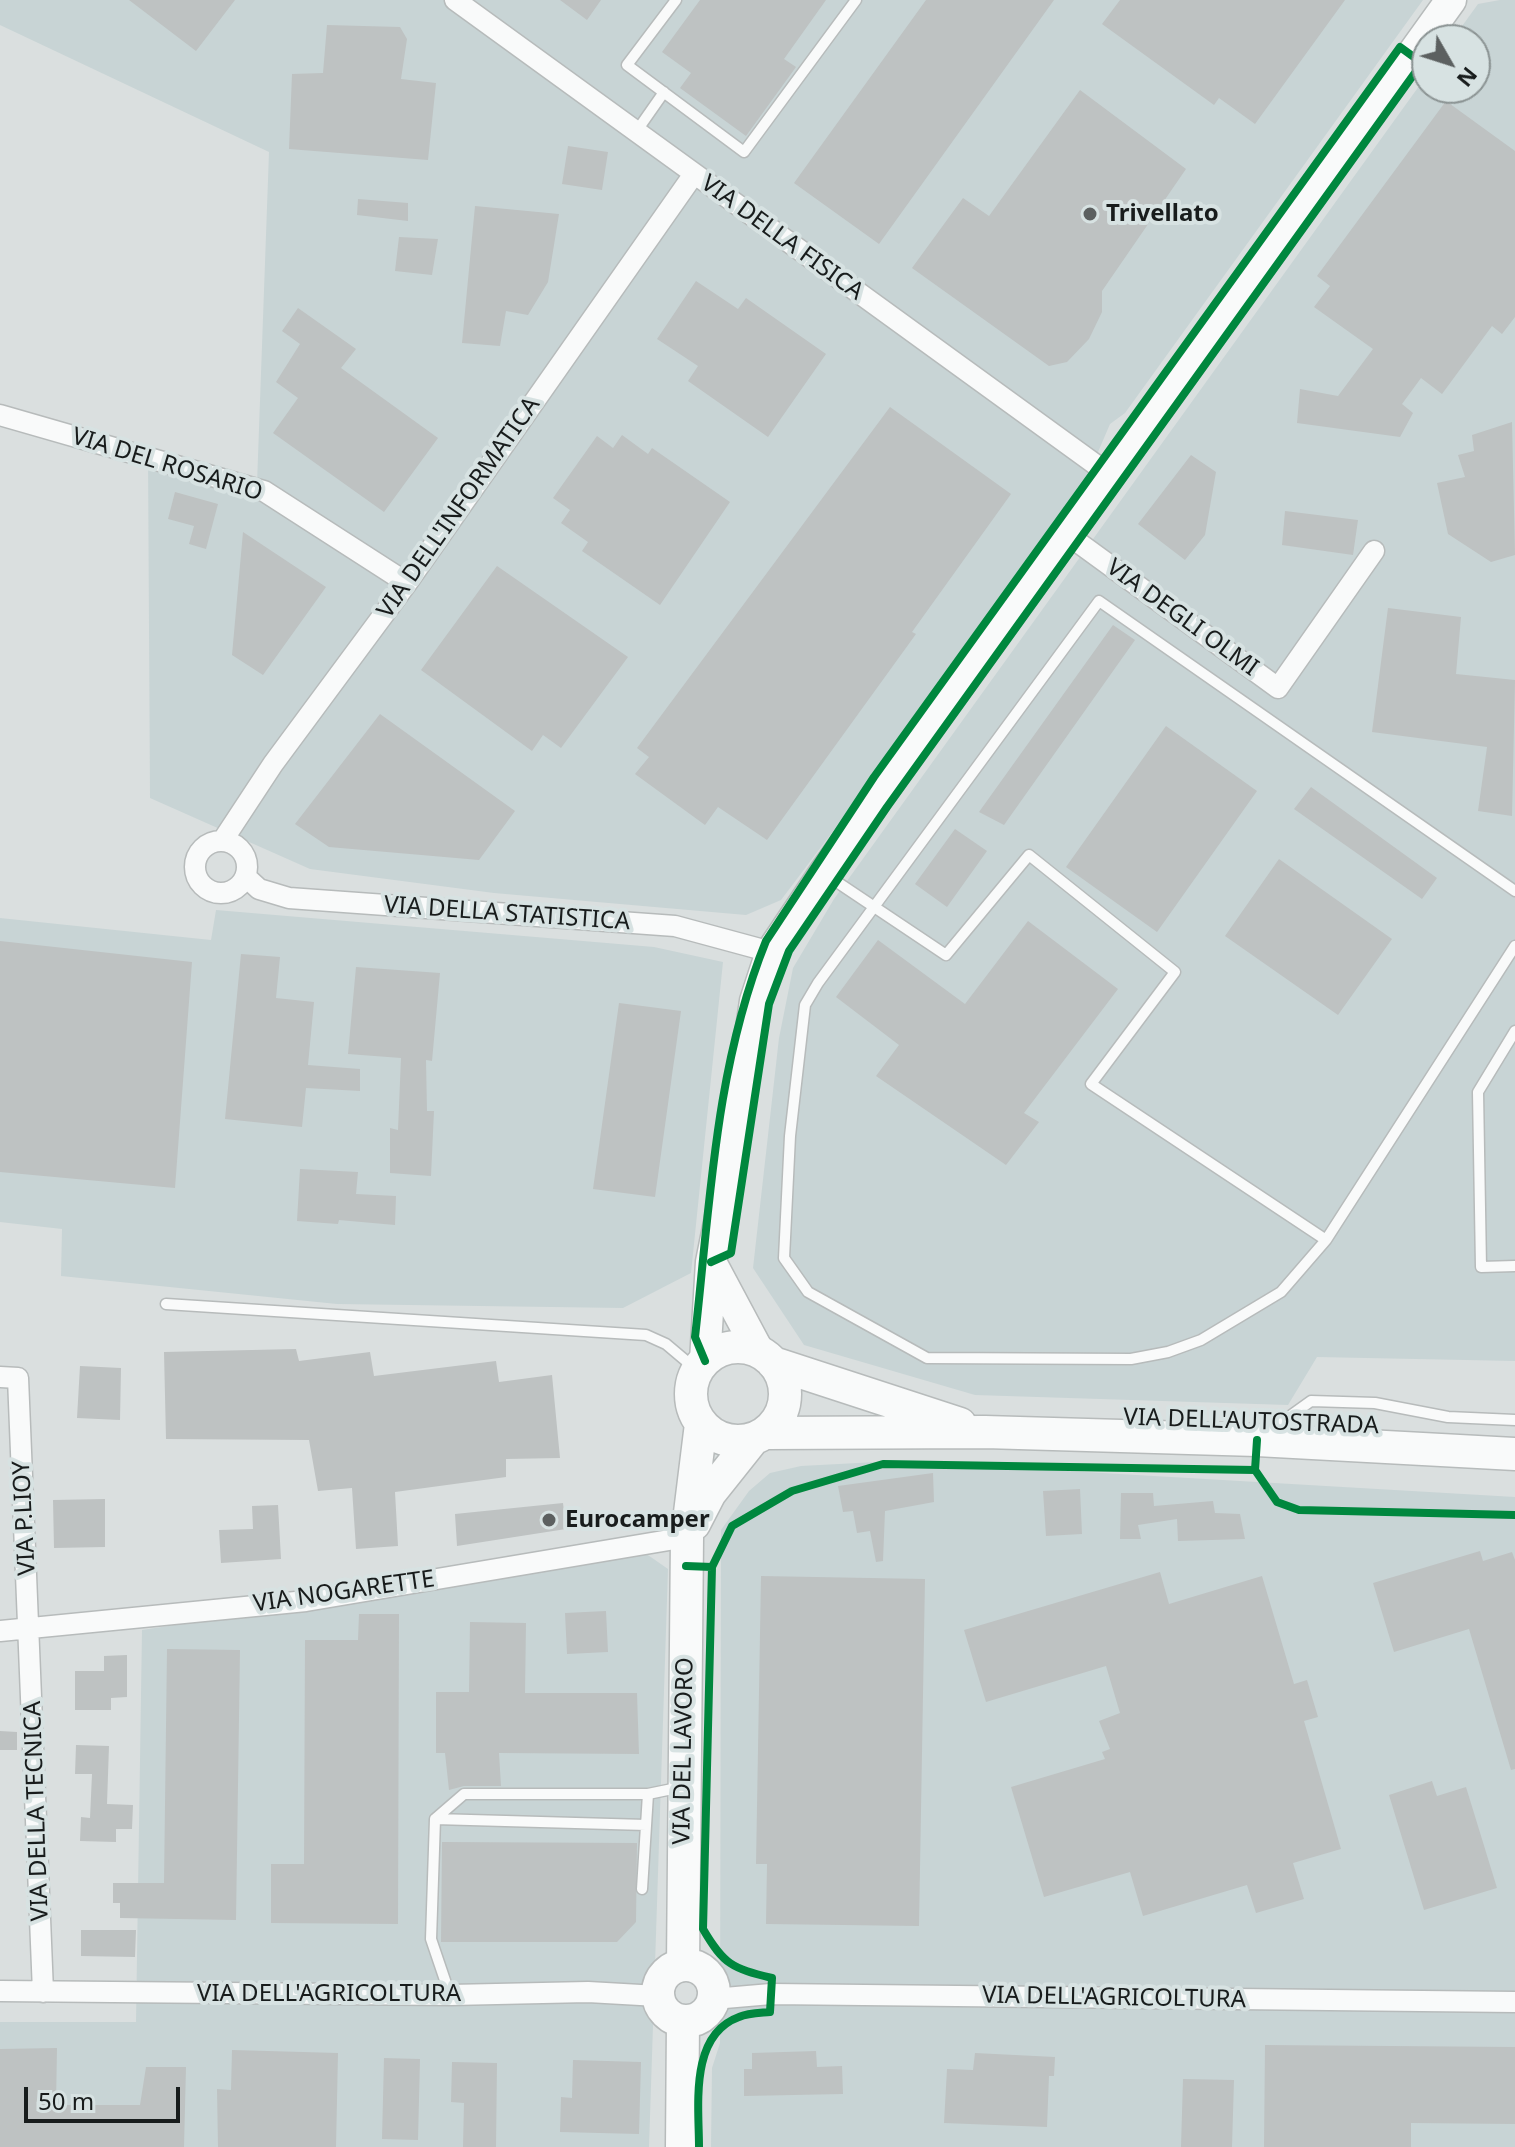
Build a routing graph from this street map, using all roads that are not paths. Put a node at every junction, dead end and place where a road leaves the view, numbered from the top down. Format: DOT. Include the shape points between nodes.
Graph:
graph roads {
  1 [pos="455,0"];
  2 [pos="676,0"];
  3 [pos="856,0"];
  4 [pos="1449,2"];
  5 [pos="664,92"];
  6 [pos="636,132"];
  7 [pos="694,174"];
  8 [pos="0,415"];
  9 [pos="1110,475"];
  10 [pos="1068,535"];
  11 [pos="1374,551"];
  12 [pos="407,583"];
  13 [pos="223,840"];
  14 [pos="824,873"];
  15 [pos="246,877"];
  16 [pos="1515,891"];
  17 [pos="874,907"];
  18 [pos="1515,946"];
  19 [pos="771,952"];
  20 [pos="1515,1031"];
  21 [pos="1326,1240"];
  22 [pos="711,1262"];
  23 [pos="1515,1266"];
  24 [pos="166,1304"];
  25 [pos="766,1357"];
  26 [pos="701,1366"];
  27 [pos="0,1377"];
  28 [pos="1515,1420"];
  29 [pos="701,1424"];
  30 [pos="985,1432"];
  31 [pos="760,1436"];
  32 [pos="1257,1440"];
  33 [pos="1515,1454"];
  34 [pos="687,1537"];
  35 [pos="31,1629"];
  36 [pos="0,1631"];
  37 [pos="684,1787"];
  38 [pos="648,1794"];
  39 [pos="435,1819"];
  40 [pos="646,1825"];
  41 [pos="642,1889"];
  42 [pos="683,1965"];
  43 [pos="0,1991"];
  44 [pos="43,1992"];
  45 [pos="451,1995"];
  46 [pos="658,1996"];
  47 [pos="713,1999"];
  48 [pos="1515,2002"];
  49 [pos="683,2021"];
  50 [pos="682,2147"];
  1 -- 6 [label="street, VIA DELLA FISICA"];
  2 -- 5 [label="lane" via="627,65"];
  3 -- 5 [label="lane" via="744,152"];
  4 -- 9 [label="main road"];
  5 -- 6 [label="lane"];
  6 -- 7 [label="street, VIA DELLA FISICA"];
  7 -- 9 [label="street, VIA DELLA FISICA"];
  7 -- 12 [label="street, VIA DELL'INFORMATICA"];
  8 -- 12 [label="street, VIA DEL ROSARIO" via="264,491"];
  9 -- 10 [label="main road"];
  10 -- 11 [label="street, VIA DEGLI OLMI" via="1278,688"];
  10 -- 14 [label="main road"];
  12 -- 13 [label="street, VIA DELL'INFORMATICA"];
  13 -- 15 [label="street" via="244,853"];
  13 -- 15 [label="street" via="207,844 197,857 199,881 220,893 235,889"];
  14 -- 17 [label="lane"];
  14 -- 19 [label="main road"];
  15 -- 19 [label="street, VIA DELLA STATISTICA" via="259,889 289,898 675,926"];
  16 -- 17 [label="lane" via="1099,601"];
  17 -- 21 [label="lane" via="946,955 1029,855 1175,972 1091,1084"];
  17 -- 21 [label="lane" via="805,1005 790,1136 784,1258 808,1292 927,1358 1131,1359 1201,1340 1281,1292"];
  18 -- 21 [label="lane"];
  19 -- 22 [label="main road" via="755,1001"];
  20 -- 23 [label="lane" via="1478,1092 1481,1267"];
  22 -- 25 [label="main road"];
  22 -- 26 [label="main road"];
  24 -- 26 [label="lane" via="646,1335"];
  25 -- 26 [label="main road, VIA DELL'AUTOSTRADA" via="730,1348"];
  25 -- 30 [label="main road, VIA DELL'AUTOSTRADA"];
  25 -- 31 [label="main road" via="786,1391 780,1414"];
  26 -- 29 [label="main road" via="691,1398"];
  27 -- 35 [label="street, VIA P.LIOY" via="18,1378"];
  28 -- 32 [label="lane" via="1311,1401"];
  29 -- 31 [label="main road, VIA DELL'AUTOSTRADA" via="725,1440"];
  29 -- 34 [label="main road, VIA DEL LAVORO"];
  30 -- 31 [label="main road, VIA DELL'AUTOSTRADA"];
  30 -- 32 [label="main road, VIA DELL'AUTOSTRADA"];
  31 -- 34 [label="main road, VIA DEL LAVORO" via="710,1493"];
  32 -- 33 [label="main road, VIA DELL'AUTOSTRADA"];
  34 -- 35 [label="street, VIA NOGARETTE" via="306,1601"];
  34 -- 37 [label="main road, VIA DEL LAVORO"];
  35 -- 36 [label="street, VIA NOGARETTE"];
  35 -- 44 [label="street, VIA DELLA TECNICA"];
  37 -- 38 [label="lane"];
  37 -- 42 [label="main road, VIA DEL LAVORO"];
  38 -- 39 [label="lane" via="464,1794"];
  38 -- 40 [label="lane"];
  39 -- 40 [label="lane"];
  39 -- 45 [label="lane" via="431,1939"];
  40 -- 41 [label="lane"];
  42 -- 46 [label="main road" via="662,1979"];
  42 -- 47 [label="main road" via="707,1974"];
  43 -- 44 [label="street, VIA DELL'AGRICOLTURA"];
  44 -- 45 [label="street, VIA DELL'AGRICOLTURA"];
  45 -- 46 [label="street, VIA DELL'AGRICOLTURA"];
  46 -- 49 [label="main road" via="669,2015"];
  47 -- 48 [label="street, VIA DELL'AGRICOLTURA" via="771,1994"];
  47 -- 49 [label="main road" via="705,2013"];
  49 -- 50 [label="main road"];
}
